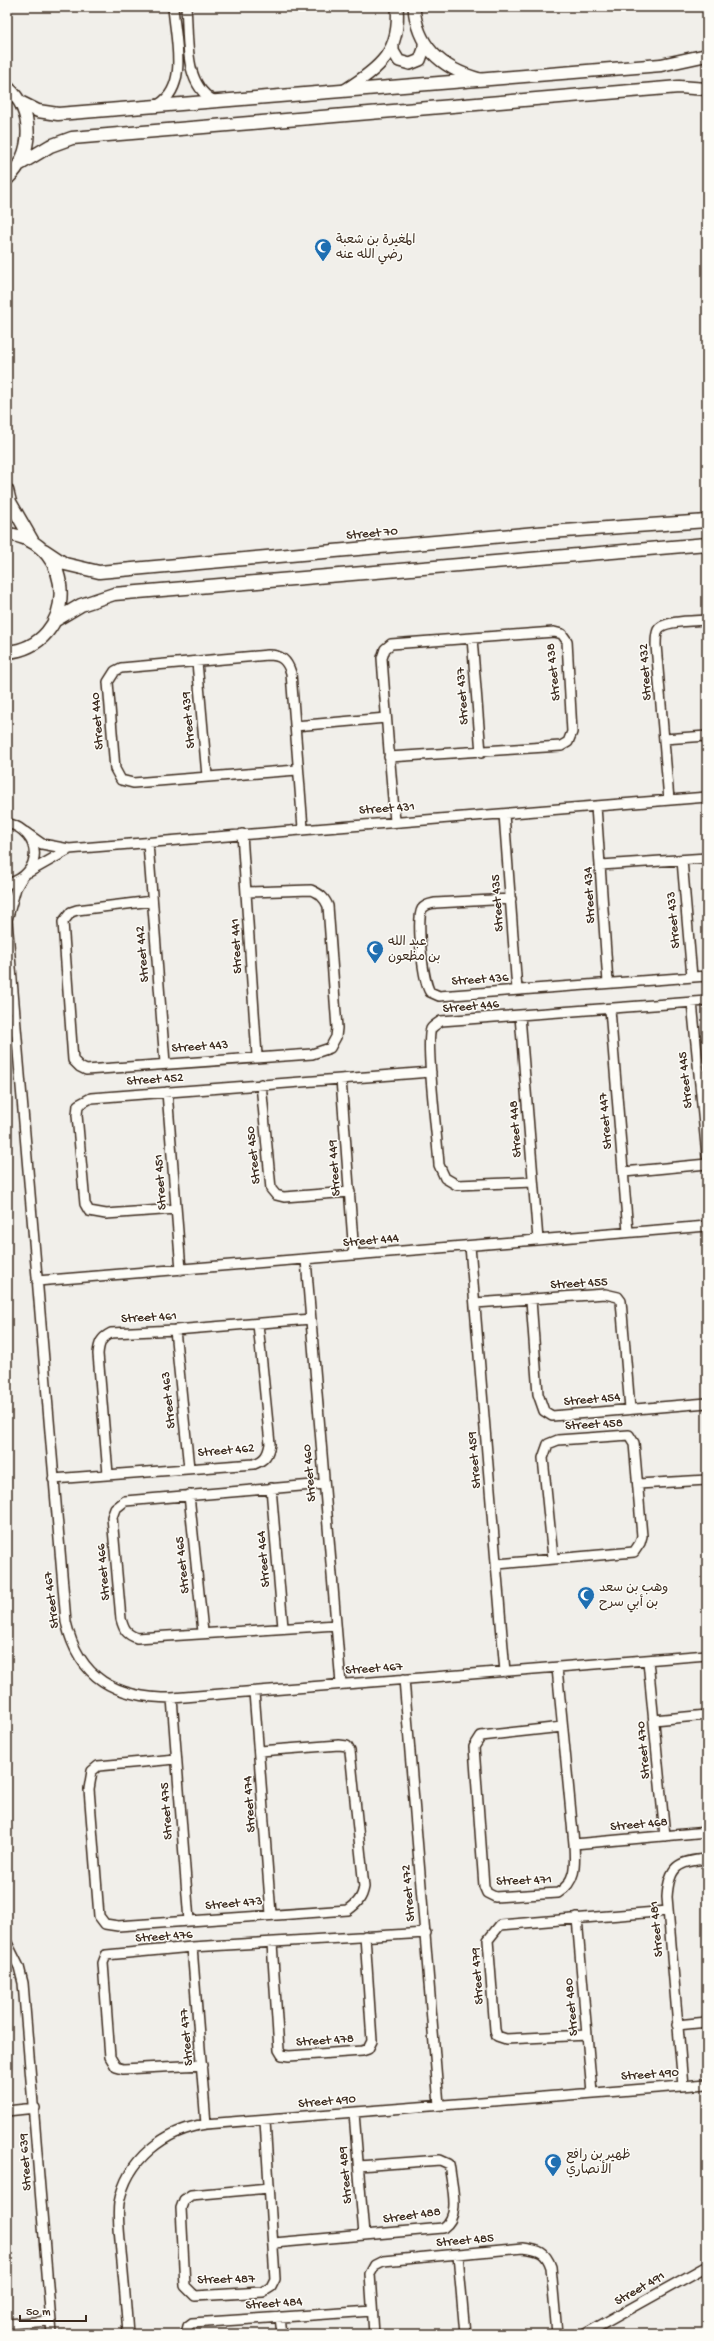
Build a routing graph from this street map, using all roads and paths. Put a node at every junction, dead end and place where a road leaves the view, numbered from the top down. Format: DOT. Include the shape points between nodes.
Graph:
graph roads {
  1 [pos="172,7"];
  2 [pos="186,7"];
  3 [pos="397,7"];
  4 [pos="414,7"];
  5 [pos="424,44"];
  6 [pos="393,46"];
  7 [pos="707,55"];
  8 [pos="483,79"];
  9 [pos="7,87"];
  10 [pos="707,88"];
  11 [pos="345,90"];
  12 [pos="213,100"];
  13 [pos="20,102"];
  14 [pos="159,104"];
  15 [pos="20,164"];
  16 [pos="7,179"];
  17 [pos="7,490"];
  18 [pos="707,522"];
  19 [pos="7,534"];
  20 [pos="33,542"];
  21 [pos="707,544"];
  22 [pos="44,550"];
  23 [pos="707,620"];
  24 [pos="54,621"];
  25 [pos="472,638"];
  26 [pos="7,652"];
  27 [pos="197,662"];
  28 [pos="386,718"];
  29 [pos="295,726"];
  30 [pos="707,736"];
  31 [pos="664,739"];
  32 [pos="481,753"];
  33 [pos="389,757"];
  34 [pos="298,770"];
  35 [pos="208,776"];
  36 [pos="707,797"];
  37 [pos="669,800"];
  38 [pos="596,806"];
  39 [pos="504,814"];
  40 [pos="395,821"];
  41 [pos="7,823"];
  42 [pos="303,828"];
  43 [pos="26,832"];
  44 [pos="242,834"];
  45 [pos="148,843"];
  46 [pos="69,849"];
  47 [pos="707,858"];
  48 [pos="682,860"];
  49 [pos="601,865"];
  50 [pos="24,876"];
  51 [pos="7,884"];
  52 [pos="247,892"];
  53 [pos="510,899"];
  54 [pos="152,902"];
  55 [pos="7,920"];
  56 [pos="707,976"];
  57 [pos="692,977"];
  58 [pos="608,983"];
  59 [pos="517,990"];
  60 [pos="707,1001"];
  61 [pos="692,1002"];
  62 [pos="610,1008"];
  63 [pos="520,1016"];
  64 [pos="257,1056"];
  65 [pos="166,1063"];
  66 [pos="431,1072"];
  67 [pos="341,1079"];
  68 [pos="260,1084"];
  69 [pos="168,1092"];
  70 [pos="707,1156"];
  71 [pos="707,1164"];
  72 [pos="624,1172"];
  73 [pos="533,1182"];
  74 [pos="350,1192"];
  75 [pos="176,1209"];
  76 [pos="707,1226"];
  77 [pos="628,1232"];
  78 [pos="538,1240"];
  79 [pos="470,1246"];
  80 [pos="354,1255"];
  81 [pos="306,1260"];
  82 [pos="181,1270"];
  83 [pos="37,1281"];
  84 [pos="532,1300"];
  85 [pos="475,1303"];
  86 [pos="311,1318"];
  87 [pos="258,1324"];
  88 [pos="176,1330"];
  89 [pos="707,1404"];
  90 [pos="630,1409"];
  91 [pos="189,1468"];
  92 [pos="108,1474"];
  93 [pos="53,1479"];
  94 [pos="707,1480"];
  95 [pos="324,1484"];
  96 [pos="638,1484"];
  97 [pos="271,1488"];
  98 [pos="189,1495"];
  99 [pos="553,1558"];
  100 [pos="497,1564"];
  101 [pos="336,1625"];
  102 [pos="283,1628"];
  103 [pos="203,1632"];
  104 [pos="707,1655"];
  105 [pos="648,1661"];
  106 [pos="557,1668"];
  107 [pos="505,1672"];
  108 [pos="404,1679"];
  109 [pos="341,1684"];
  110 [pos="254,1692"];
  111 [pos="172,1698"];
  112 [pos="707,1715"];
  113 [pos="654,1720"];
  114 [pos="562,1727"];
  115 [pos="260,1751"];
  116 [pos="176,1759"];
  117 [pos="707,1832"];
  118 [pos="665,1836"];
  119 [pos="574,1844"];
  120 [pos="707,1859"];
  121 [pos="668,1911"];
  122 [pos="271,1914"];
  123 [pos="577,1918"];
  124 [pos="189,1921"];
  125 [pos="426,1933"];
  126 [pos="365,1936"];
  127 [pos="7,1943"];
  128 [pos="272,1943"];
  129 [pos="192,1948"];
  130 [pos="707,2022"];
  131 [pos="677,2025"];
  132 [pos="587,2035"];
  133 [pos="202,2065"];
  134 [pos="707,2084"];
  135 [pos="683,2086"];
  136 [pos="592,2093"];
  137 [pos="439,2105"];
  138 [pos="35,2108"];
  139 [pos="7,2111"];
  140 [pos="354,2113"];
  141 [pos="265,2121"];
  142 [pos="206,2124"];
  143 [pos="359,2166"];
  144 [pos="269,2188"];
  145 [pos="364,2235"];
  146 [pos="274,2243"];
  147 [pos="458,2255"];
  148 [pos="707,2266"];
  149 [pos="372,2311"];
  150 [pos="280,2317"];
  151 [pos="50,2321"];
  152 [pos="7,2324"];
  153 [pos="52,2334"];
  154 [pos="128,2334"];
  155 [pos="186,2334"];
  156 [pos="282,2334"];
  157 [pos="374,2334"];
  158 [pos="465,2334"];
  159 [pos="557,2334"];
  160 [pos="585,2334"];
  1 -- 14 [label="street" via="178,80 172,94"];
  2 -- 12 [label="street" via="193,78 201,91"];
  3 -- 6 [label="street" via="398,22"];
  4 -- 5 [label="street" via="416,24"];
  5 -- 6 [label="street" via="420,60 410,64 399,61"];
  5 -- 8 [label="street" via="451,68"];
  6 -- 11 [label="street" via="372,72"];
  7 -- 8 [label="main road" via="669,64"];
  8 -- 11 [label="main road"];
  9 -- 13 [label="main road"];
  10 -- 15 [label="main road" via="679,87 72,138 45,148"];
  11 -- 12 [label="main road"];
  12 -- 14 [label="main road"];
  13 -- 14 [label="main road" via="38,111 58,114"];
  13 -- 15 [label="main road" via="26,117 28,133"];
  15 -- 16 [label="main road"];
  17 -- 20 [label="main road" via="10,502"];
  18 -- 22 [label="main road, Street 70" via="536,534 99,572 65,564"];
  19 -- 20 [label="main road"];
  20 -- 22 [label="main road, Street 70"];
  21 -- 24 [label="main road" via="114,594 95,598"];
  22 -- 24 [label="main road" via="55,566 61,584 60,603"];
  23 -- 31 [label="street, Street 432" via="666,624 659,628 656,645"];
  24 -- 26 [label="main road" via="36,641"];
  25 -- 28 [label="street, Street 438" via="391,644 385,649 382,658"];
  25 -- 32 [label="street, Street 437"];
  25 -- 32 [label="street, Street 438" via="554,632 562,634 566,641 572,732 568,742 561,746"];
  27 -- 29 [label="street, Street 440" via="268,655 283,658 288,663 291,673"];
  27 -- 35 [label="street, Street 439"];
  27 -- 35 [label="street, Street 440" via="121,668 112,675 108,682 115,769 121,780 126,782"];
  28 -- 29 [label="street"];
  28 -- 33 [label="street, Street 438"];
  29 -- 34 [label="street, Street 440"];
  30 -- 31 [label="street"];
  31 -- 37 [label="street, Street 432"];
  32 -- 33 [label="street, Street 438"];
  33 -- 40 [label="street, Street 438"];
  34 -- 35 [label="street, Street 440"];
  34 -- 42 [label="street, Street 440"];
  36 -- 37 [label="street, Street 431"];
  37 -- 38 [label="street, Street 431"];
  38 -- 39 [label="street, Street 431"];
  38 -- 49 [label="street, Street 434"];
  39 -- 40 [label="street, Street 431"];
  39 -- 53 [label="street, Street 435"];
  40 -- 42 [label="street, Street 431"];
  41 -- 43 [label="street, Street 431" via="17,825"];
  42 -- 44 [label="street, Street 431"];
  43 -- 46 [label="street, Street 431" via="42,844"];
  43 -- 50 [label="street, Street 467" via="32,842 34,853 32,865"];
  44 -- 45 [label="street, Street 431"];
  44 -- 52 [label="street, Street 441"];
  45 -- 46 [label="street, Street 431"];
  45 -- 54 [label="street, Street 442"];
  46 -- 50 [label="street, Street 431" via="40,864"];
  47 -- 48 [label="street"];
  48 -- 49 [label="street"];
  48 -- 57 [label="street, Street 433"];
  49 -- 58 [label="street, Street 434"];
  50 -- 51 [label="street"];
  50 -- 55 [label="street, Street 467" via="16,888"];
  52 -- 64 [label="street, Street 441"];
  52 -- 64 [label="street, Street 443" via="312,890 321,894 325,900 328,906 337,1028 336,1037 330,1048 320,1053"];
  53 -- 59 [label="street, Street 435"];
  53 -- 59 [label="street, Street 436" via="427,904 421,910 419,926 426,982 430,992 439,996"];
  54 -- 65 [label="street, Street 442"];
  54 -- 65 [label="street, Street 443" via="77,910 66,916 63,933 73,1060 86,1070"];
  55 -- 83 [label="street, Street 467"];
  56 -- 57 [label="street, Street 436"];
  57 -- 58 [label="street, Street 436"];
  58 -- 59 [label="street, Street 436"];
  60 -- 61 [label="street, Street 446"];
  61 -- 62 [label="street, Street 446"];
  61 -- 70 [label="street, Street 445"];
  62 -- 63 [label="street, Street 446"];
  62 -- 72 [label="street, Street 447"];
  63 -- 66 [label="street, Street 446" via="441,1021 436,1024 429,1038"];
  63 -- 73 [label="street, Street 448"];
  64 -- 65 [label="street, Street 443"];
  66 -- 67 [label="street, Street 452"];
  66 -- 73 [label="street, Street 446" via="439,1165 445,1178 457,1185"];
  67 -- 68 [label="street, Street 452"];
  67 -- 74 [label="street, Street 449"];
  68 -- 69 [label="street, Street 452"];
  68 -- 74 [label="street, Street 450" via="271,1189 276,1195 284,1197"];
  69 -- 75 [label="street, Street 451"];
  69 -- 75 [label="street, Street 452" via="91,1098 78,1105 78,1115 85,1204 89,1211 106,1214"];
  71 -- 72 [label="street"];
  72 -- 77 [label="street, Street 447"];
  73 -- 78 [label="street, Street 448"];
  74 -- 80 [label="street, Street 449"];
  75 -- 82 [label="street, Street 451"];
  76 -- 77 [label="street, Street 444"];
  77 -- 78 [label="street, Street 444"];
  78 -- 79 [label="street, Street 444"];
  79 -- 80 [label="street, Street 444"];
  79 -- 85 [label="street, Street 459"];
  80 -- 81 [label="street, Street 444"];
  81 -- 82 [label="street, Street 444"];
  81 -- 86 [label="street, Street 460"];
  82 -- 83 [label="street, Street 444"];
  83 -- 93 [label="street, Street 467"];
  84 -- 85 [label="street, Street 455"];
  84 -- 90 [label="street, Street 454" via="538,1394 544,1411 552,1416 560,1416"];
  84 -- 90 [label="street, Street 455" via="605,1294 618,1296 622,1307"];
  85 -- 100 [label="street, Street 459"];
  86 -- 87 [label="street, Street 461"];
  86 -- 95 [label="street, Street 460"];
  87 -- 88 [label="street, Street 461"];
  87 -- 91 [label="street, Street 462" via="270,1444 266,1457 254,1464"];
  88 -- 91 [label="street, Street 463"];
  88 -- 92 [label="street, Street 461" via="111,1333 101,1340 98,1354"];
  89 -- 90 [label="street, Street 454"];
  91 -- 92 [label="street, Street 462"];
  92 -- 93 [label="street, Street 462"];
  93 -- 111 [label="street, Street 467" via="66,1622 78,1654 85,1666 113,1689 137,1696"];
  94 -- 96 [label="street"];
  95 -- 97 [label="street, Street 466"];
  95 -- 101 [label="street, Street 460"];
  96 -- 99 [label="street, Street 458" via="642,1536 634,1552"];
  96 -- 99 [label="street, Street 458" via="634,1444 629,1435 558,1440 548,1444 543,1458"];
  97 -- 98 [label="street, Street 466"];
  97 -- 102 [label="street, Street 464"];
  98 -- 103 [label="street, Street 465"];
  98 -- 103 [label="street, Street 466" via="125,1501 115,1509 112,1516 121,1619 129,1635 137,1638"];
  99 -- 100 [label="street, Street 458"];
  100 -- 107 [label="street, Street 459"];
  101 -- 102 [label="street, Street 466"];
  101 -- 109 [label="street, Street 460"];
  102 -- 103 [label="street, Street 466"];
  104 -- 105 [label="street, Street 467"];
  105 -- 106 [label="street, Street 467"];
  105 -- 113 [label="street, Street 470"];
  106 -- 107 [label="street, Street 467"];
  106 -- 114 [label="street, Street 471"];
  107 -- 108 [label="street, Street 467"];
  108 -- 109 [label="street, Street 467"];
  108 -- 125 [label="street, Street 472"];
  109 -- 110 [label="street, Street 467"];
  110 -- 111 [label="street, Street 467"];
  110 -- 115 [label="street, Street 474"];
  111 -- 116 [label="street, Street 475"];
  112 -- 113 [label="street"];
  113 -- 118 [label="street, Street 470"];
  114 -- 119 [label="street, Street 471"];
  114 -- 119 [label="street, Street 471" via="481,1736 476,1743 473,1753 484,1886 487,1893 495,1897 558,1893 572,1880 575,1866"];
  115 -- 122 [label="street, Street 474"];
  115 -- 122 [label="street, Street 473" via="347,1746 350,1752 364,1887 360,1900 348,1910"];
  116 -- 124 [label="street, Street 475"];
  116 -- 124 [label="street, Street 473" via="98,1766 92,1771 88,1789 99,1916 105,1924 118,1926"];
  117 -- 118 [label="street, Street 468"];
  118 -- 119 [label="street, Street 468"];
  120 -- 121 [label="street, Street 481" via="686,1862 673,1869 668,1878"];
  121 -- 123 [label="street, Street 479"];
  121 -- 131 [label="street, Street 481"];
  122 -- 124 [label="street, Street 473"];
  123 -- 132 [label="street, Street 480"];
  123 -- 132 [label="street, Street 479" via="500,1925 492,1933 488,1940 495,2030 498,2036 506,2039"];
  125 -- 126 [label="street, Street 476"];
  125 -- 137 [label="street, Street 472"];
  126 -- 128 [label="street, Street 476"];
  126 -- 128 [label="street, Street 478" via="372,2042 368,2049 362,2051 282,2055 279,2050"];
  127 -- 138 [label="street, Street 639" via="19,1967 23,1983"];
  128 -- 129 [label="street, Street 476"];
  129 -- 133 [label="street, Street 477"];
  129 -- 133 [label="street, Street 476" via="106,1955 103,1963 110,2057 116,2067 122,2069"];
  130 -- 131 [label="street"];
  131 -- 135 [label="street, Street 481"];
  132 -- 136 [label="street, Street 480"];
  133 -- 142 [label="street, Street 477"];
  134 -- 135 [label="street, Street 490"];
  135 -- 136 [label="street, Street 490"];
  136 -- 137 [label="street, Street 490"];
  137 -- 140 [label="street, Street 490"];
  138 -- 139 [label="street"];
  138 -- 151 [label="street, Street 639"];
  140 -- 141 [label="street, Street 490"];
  140 -- 143 [label="street, Street 489"];
  141 -- 142 [label="street, Street 490"];
  141 -- 144 [label="street, Street 487"];
  142 -- 154 [label="street, Street 490" via="180,2130 149,2150 140,2159 123,2190 119,2203 119,2217"];
  143 -- 145 [label="street, Street 489"];
  143 -- 145 [label="street, Street 488" via="445,2161 449,2164 454,2211 449,2224 443,2228"];
  144 -- 146 [label="street, Street 487"];
  144 -- 146 [label="street, Street 487" via="191,2195 184,2200 181,2208 185,2286 195,2296 263,2292 271,2288 275,2279"];
  145 -- 146 [label="street, Street 488"];
  147 -- 149 [label="street, Street 485" via="383,2260 375,2265 370,2274"];
  147 -- 158 [label="street"];
  147 -- 159 [label="street, Street 485" via="523,2248 536,2249 544,2253 552,2267"];
  148 -- 160 [label="street, Street 491"];
  149 -- 150 [label="street, Street 484"];
  149 -- 157 [label="street, Street 485"];
  150 -- 155 [label="street, Street 484" via="192,2322"];
  150 -- 156 [label="street"];
  151 -- 152 [label="street"];
  151 -- 153 [label="street, Street 639"];
}
